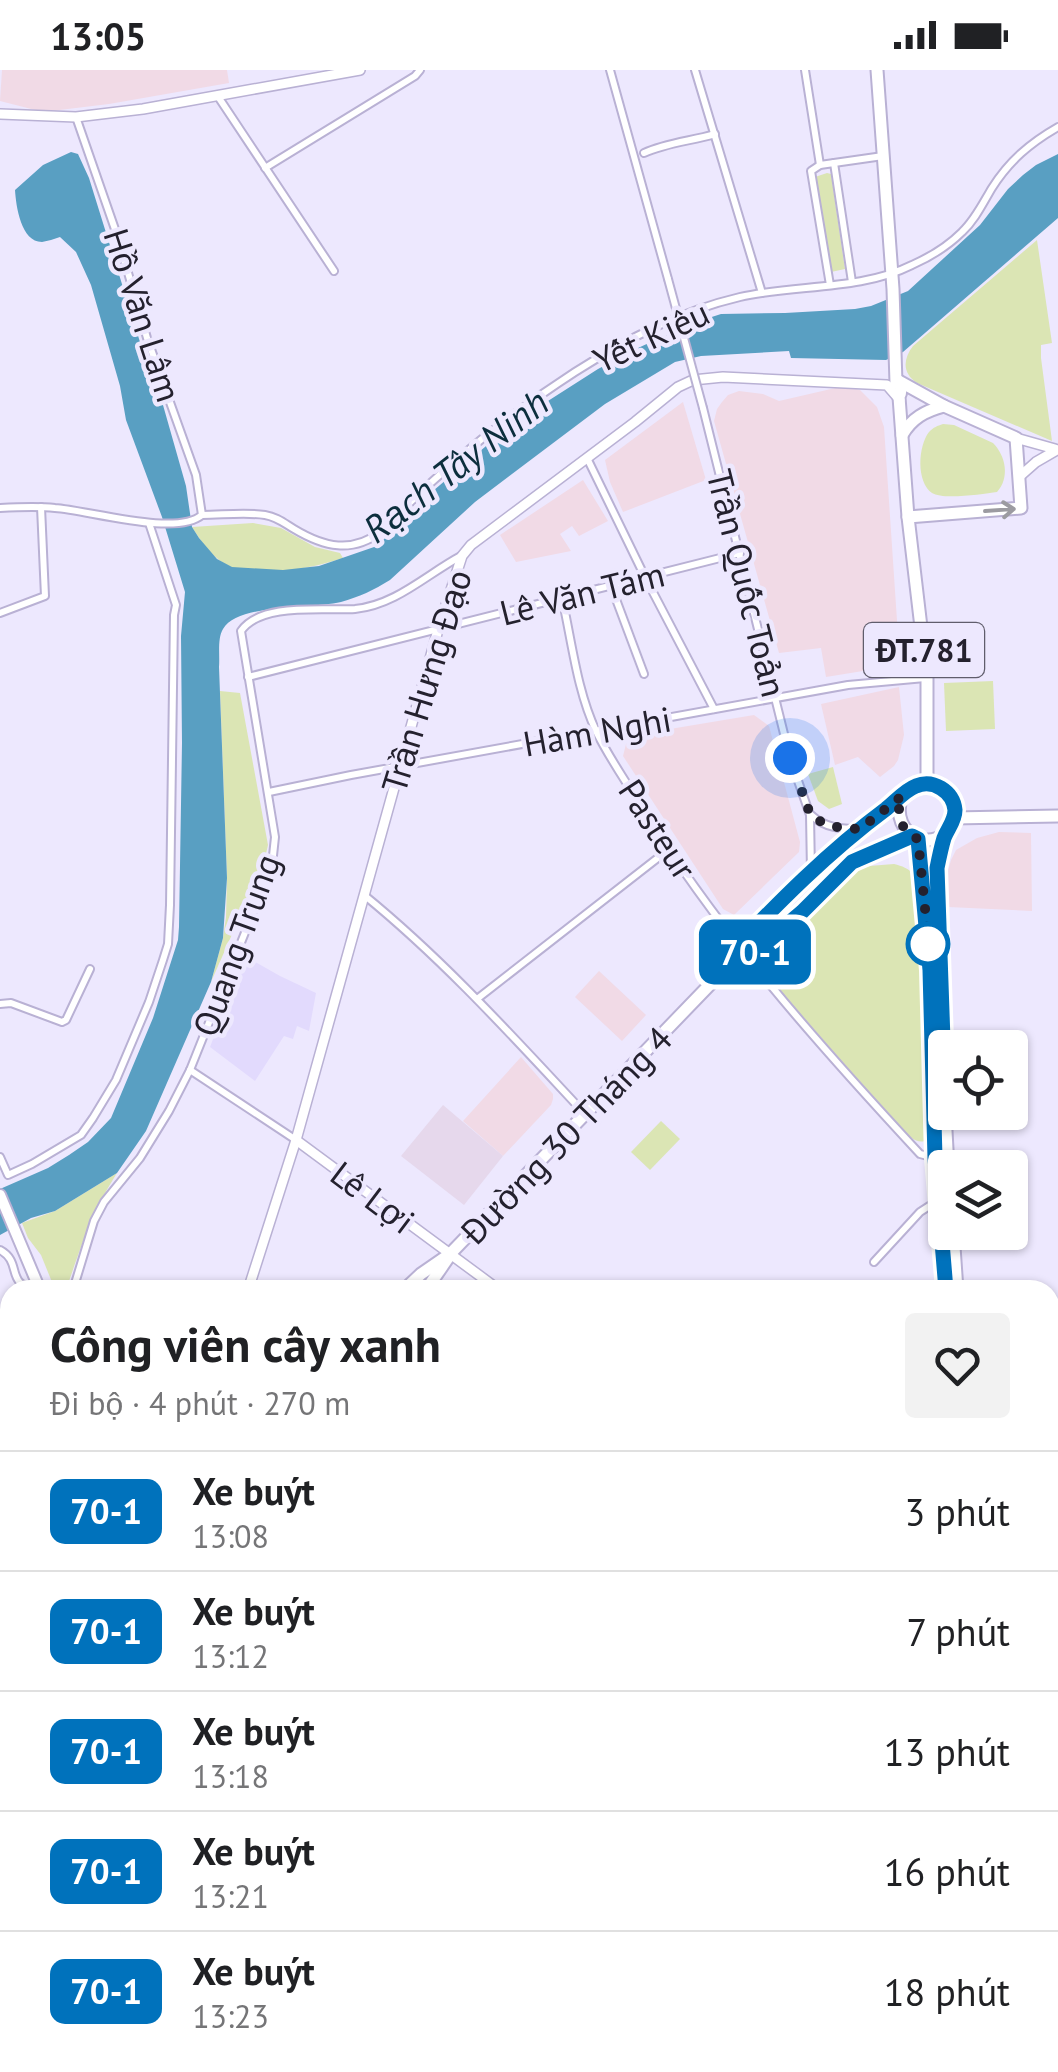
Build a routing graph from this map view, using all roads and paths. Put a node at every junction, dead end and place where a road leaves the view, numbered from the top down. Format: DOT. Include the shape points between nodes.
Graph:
graph roads {
  1 [pos="360,70"];
  2 [pos="420,70"];
  3 [pos="610,70"];
  4 [pos="696,70"];
  5 [pos="804,70"];
  6 [pos="877,70"];
  7 [pos="217,95"];
  8 [pos="0,114"];
  9 [pos="76,117"];
  10 [pos="1058,127"];
  11 [pos="715,134"];
  12 [pos="644,153"];
  13 [pos="882,156"];
  14 [pos="834,163"];
  15 [pos="820,165"];
  16 [pos="266,168"];
  17 [pos="334,271"];
  18 [pos="892,274"];
  19 [pos="852,282"];
  20 [pos="830,285"];
  21 [pos="762,293"];
  22 [pos="894,378"];
  23 [pos="944,406"];
  24 [pos="902,435"];
  25 [pos="1016,438"];
  26 [pos="1058,450"];
  27 [pos="587,458"];
  28 [pos="1020,477"];
  29 [pos="40,507"];
  30 [pos="0,508"];
  31 [pos="202,515"];
  32 [pos="908,517"];
  33 [pos="149,523"];
  34 [pos="740,553"];
  35 [pos="462,556"];
  36 [pos="645,576"];
  37 [pos="611,586"];
  38 [pos="562,598"];
  39 [pos="0,613"];
  40 [pos="438,630"];
  41 [pos="644,674"];
  42 [pos="248,677"];
  43 [pos="927,678"];
  44 [pos="777,698"];
  45 [pos="714,709"];
  46 [pos="596,731"];
  47 [pos="400,766"];
  48 [pos="928,784"];
  49 [pos="269,792"];
  50 [pos="902,796"];
  51 [pos="810,814"];
  52 [pos="1058,816"];
  53 [pos="954,818"];
  54 [pos="860,829"];
  55 [pos="946,833"];
  56 [pos="915,837"];
  57 [pos="668,850"];
  58 [pos="812,872"];
  59 [pos="364,894"];
  60 [pos="737,946"];
  61 [pos="747,958"];
  62 [pos="90,969"];
  63 [pos="722,972"];
  64 [pos="477,999"];
  65 [pos="0,1004"];
  66 [pos="943,1030"];
  67 [pos="190,1070"];
  68 [pos="586,1115"];
  69 [pos="296,1140"];
  70 [pos="942,1150"];
  71 [pos="928,1156"];
  72 [pos="0,1157"];
  73 [pos="0,1195"];
  74 [pos="928,1208"];
  75 [pos="0,1250"];
  76 [pos="944,1250"];
  77 [pos="954,1250"];
  78 [pos="450,1254"];
  79 [pos="874,1262"];
  80 [pos="18,1280"];
  81 [pos="36,1280"];
  82 [pos="76,1280"];
  83 [pos="251,1280"];
  84 [pos="415,1280"];
  85 [pos="433,1280"];
  86 [pos="485,1280"];
  87 [pos="946,1280"];
  88 [pos="956,1280"];
  1 -- 7 [label="street"];
  2 -- 16 [label="street"];
  3 -- 34 [label="street, Trần Quốc Toản, bridge"];
  4 -- 11 [label="street"];
  5 -- 15 [label="street"];
  6 -- 13 [label="main road"];
  7 -- 9 [label="street"];
  7 -- 16 [label="street"];
  8 -- 9 [label="street"];
  9 -- 31 [label="street, Hồ Văn Lâm" via="191,460"];
  10 -- 18 [label="street, Yết Kiêu" via="1013,160 963,232"];
  11 -- 12 [label="street"];
  11 -- 21 [label="street"];
  13 -- 14 [label="street"];
  13 -- 18 [label="main road"];
  14 -- 15 [label="street"];
  14 -- 19 [label="street"];
  15 -- 20 [label="street" via="810,173"];
  16 -- 17 [label="street"];
  18 -- 19 [label="street, Yết Kiêu"];
  18 -- 22 [label="main road"];
  19 -- 20 [label="street, Yết Kiêu"];
  20 -- 21 [label="street, Yết Kiêu"];
  21 -- 31 [label="street, Yết Kiêu" via="666,321 596,359 485,435 359,544 316,541 269,516"];
  22 -- 23 [label="main road, Trần Hưng Đạo"];
  22 -- 24 [label="main road, ĐT.781" via="900,384"];
  22 -- 27 [label="street, Trần Hưng Đạo" via="693,380"];
  23 -- 24 [label="main road" via="916,417"];
  23 -- 25 [label="main road, Trần Hưng Đạo"];
  24 -- 32 [label="main road, ĐT.781"];
  25 -- 26 [label="street, Trần Hưng Đạo"];
  25 -- 28 [label="main road"];
  26 -- 28 [label="street"];
  27 -- 35 [label="street, Trần Hưng Đạo"];
  27 -- 36 [label="street"];
  32 -- 28 [label="main road, one-way" via="1021,508"];
  29 -- 30 [label="street"];
  29 -- 33 [label="street"];
  29 -- 39 [label="street" via="44,596"];
  31 -- 33 [label="street"];
  32 -- 43 [label="main road, ĐT.781"];
  33 -- 72 [label="street" via="176,605 168,944 116,1080 81,1135 8,1175"];
  34 -- 36 [label="street, Lê Văn Tám"];
  34 -- 44 [label="street, Trần Quốc Toản"];
  35 -- 40 [label="street, Trần Hưng Đạo"];
  35 -- 42 [label="street, Quang Trung" via="408,590 360,608 289,611 250,621 242,631"];
  36 -- 37 [label="street, Lê Văn Tám"];
  36 -- 45 [label="street"];
  37 -- 38 [label="street, Lê Văn Tám"];
  37 -- 41 [label="street"];
  38 -- 40 [label="street, Lê Văn Tám"];
  38 -- 46 [label="street, Pasteur"];
  40 -- 42 [label="street, Lê Văn Tám"];
  40 -- 47 [label="street, Trần Hưng Đạo"];
  42 -- 49 [label="street, Quang Trung"];
  43 -- 44 [label="street, Hàm Nghi"];
  43 -- 48 [label="main road, ĐT.781"];
  44 -- 45 [label="street, Hàm Nghi"];
  44 -- 51 [label="street, Trần Quốc Toản"];
  45 -- 46 [label="street, Hàm Nghi"];
  46 -- 47 [label="street, Hàm Nghi"];
  46 -- 57 [label="street, Pasteur"];
  47 -- 49 [label="street, Hàm Nghi"];
  47 -- 59 [label="street, Trần Hưng Đạo"];
  48 -- 50 [label="main road"];
  48 -- 53 [label="main road" via="949,794"];
  49 -- 67 [label="street, Quang Trung" via="272,865"];
  50 -- 54 [label="main road, Đường 30 Tháng 4"];
  50 -- 56 [label="main road" via="899,818"];
  51 -- 54 [label="street" via="832,827"];
  51 -- 58 [label="street, Trần Quốc Toản"];
  52 -- 53 [label="main road"];
  53 -- 55 [label="main road"];
  54 -- 58 [label="main road, Đường 30 Tháng 4"];
  55 -- 56 [label="main road" via="932,840"];
  55 -- 66 [label="main road" via="937,868"];
  56 -- 61 [label="main road, Đường 30 Tháng 4" via="852,862"];
  56 -- 70 [label="main road"];
  57 -- 60 [label="street, Pasteur"];
  57 -- 64 [label="street"];
  58 -- 60 [label="main road, Đường 30 Tháng 4"];
  59 -- 64 [label="street"];
  59 -- 69 [label="street, Trần Hưng Đạo"];
  60 -- 61 [label="street, Pasteur"];
  60 -- 63 [label="main road, Đường 30 Tháng 4"];
  61 -- 63 [label="main road, Đường 30 Tháng 4"];
  61 -- 71 [label="street, Pasteur" via="844,1072"];
  62 -- 65 [label="street" via="62,1022"];
  63 -- 68 [label="main road, Đường 30 Tháng 4"];
  64 -- 68 [label="street"];
  67 -- 69 [label="street"];
  67 -- 82 [label="street, Quang Trung" via="140,1158 104,1202"];
  68 -- 78 [label="main road, Đường 30 Tháng 4"];
  69 -- 78 [label="street, Lê Lợi"];
  69 -- 83 [label="street, Trần Hưng Đạo"];
  73 -- 81 [label="main road"];
  74 -- 79 [label="street"];
  75 -- 80 [label="street"];
  76 -- 87 [label="main road"];
  77 -- 88 [label="main road"];
  78 -- 84 [label="main road, Đường 30 Tháng 4"];
  78 -- 85 [label="main road"];
  78 -- 86 [label="street, Lê Lợi"];
}
